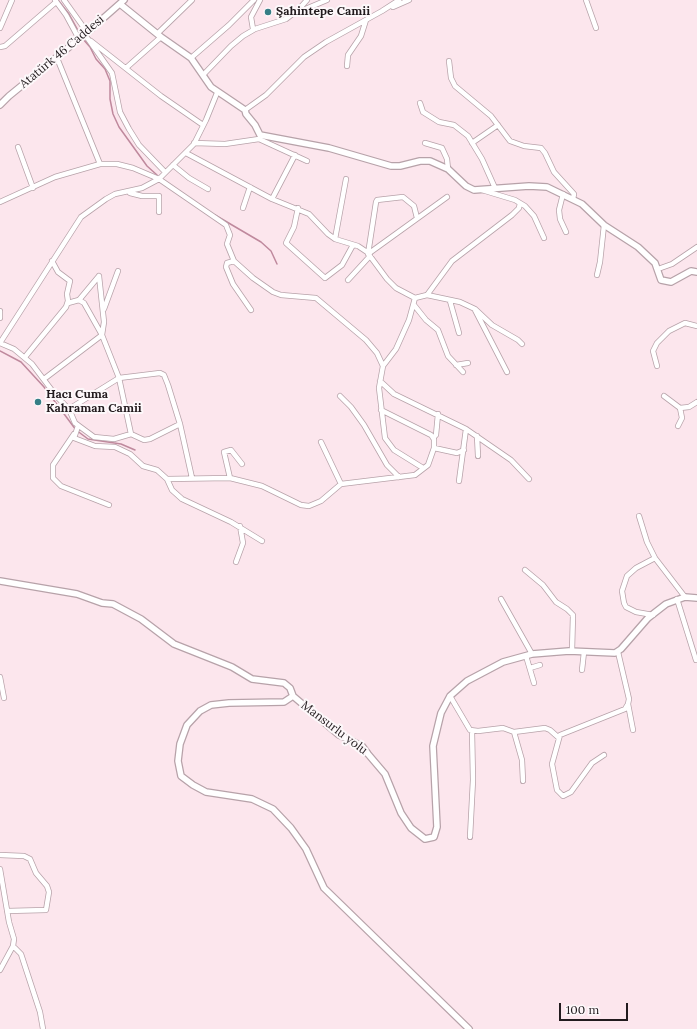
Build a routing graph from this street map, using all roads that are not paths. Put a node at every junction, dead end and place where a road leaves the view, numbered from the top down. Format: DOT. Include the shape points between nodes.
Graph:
graph roads {
  1 [pos="11,0"];
  2 [pos="64,0"];
  3 [pos="192,0"];
  4 [pos="254,0"];
  5 [pos="260,0"];
  6 [pos="307,0"];
  7 [pos="328,0"];
  8 [pos="399,0"];
  9 [pos="409,0"];
  10 [pos="586,0"];
  11 [pos="56,1"];
  12 [pos="122,2"];
  13 [pos="382,11"];
  14 [pos="293,14"];
  15 [pos="366,20"];
  16 [pos="0,28"];
  17 [pos="596,28"];
  18 [pos="253,30"];
  19 [pos="84,36"];
  20 [pos="159,36"];
  21 [pos="0,47"];
  22 [pos="57,58"];
  23 [pos="191,58"];
  24 [pos="449,60"];
  25 [pos="347,66"];
  26 [pos="126,68"];
  27 [pos="203,75"];
  28 [pos="217,93"];
  29 [pos="420,103"];
  30 [pos="0,105"];
  31 [pos="245,110"];
  32 [pos="203,125"];
  33 [pos="498,126"];
  34 [pos="259,137"];
  35 [pos="194,143"];
  36 [pos="425,143"];
  37 [pos="472,143"];
  38 [pos="18,147"];
  39 [pos="186,153"];
  40 [pos="295,156"];
  41 [pos="307,161"];
  42 [pos="100,164"];
  43 [pos="173,165"];
  44 [pos="448,169"];
  45 [pos="165,172"];
  46 [pos="159,179"];
  47 [pos="346,179"];
  48 [pos="250,187"];
  49 [pos="33,188"];
  50 [pos="495,188"];
  51 [pos="208,189"];
  52 [pos="482,190"];
  53 [pos="128,192"];
  54 [pos="563,194"];
  55 [pos="447,197"];
  56 [pos="272,199"];
  57 [pos="573,199"];
  58 [pos="0,202"];
  59 [pos="520,203"];
  60 [pos="243,208"];
  61 [pos="298,208"];
  62 [pos="159,212"];
  63 [pos="417,218"];
  64 [pos="604,225"];
  65 [pos="566,232"];
  66 [pos="544,238"];
  67 [pos="335,239"];
  68 [pos="354,245"];
  69 [pos="697,247"];
  70 [pos="369,255"];
  71 [pos="52,261"];
  72 [pos="234,261"];
  73 [pos="658,269"];
  74 [pos="118,271"];
  75 [pos="697,272"];
  76 [pos="597,275"];
  77 [pos="348,280"];
  78 [pos="427,295"];
  79 [pos="415,298"];
  80 [pos="79,300"];
  81 [pos="450,301"];
  82 [pos="68,303"];
  83 [pos="414,305"];
  84 [pos="475,309"];
  85 [pos="103,310"];
  86 [pos="251,310"];
  87 [pos="0,311"];
  88 [pos="0,318"];
  89 [pos="697,326"];
  90 [pos="459,333"];
  91 [pos="102,335"];
  92 [pos="0,343"];
  93 [pos="522,344"];
  94 [pos="24,357"];
  95 [pos="468,363"];
  96 [pos="456,365"];
  97 [pos="383,366"];
  98 [pos="657,366"];
  99 [pos="463,372"];
  100 [pos="507,372"];
  101 [pos="118,378"];
  102 [pos="44,379"];
  103 [pos="380,381"];
  104 [pos="340,396"];
  105 [pos="664,396"];
  106 [pos="697,402"];
  107 [pos="680,408"];
  108 [pos="69,409"];
  109 [pos="381,410"];
  110 [pos="438,414"];
  111 [pos="180,424"];
  112 [pos="678,426"];
  113 [pos="77,428"];
  114 [pos="466,429"];
  115 [pos="131,434"];
  116 [pos="477,436"];
  117 [pos="433,438"];
  118 [pos="321,442"];
  119 [pos="434,448"];
  120 [pos="464,450"];
  121 [pos="478,456"];
  122 [pos="242,464"];
  123 [pos="423,468"];
  124 [pos="399,477"];
  125 [pos="192,478"];
  126 [pos="230,478"];
  127 [pos="530,478"];
  128 [pos="167,479"];
  129 [pos="459,481"];
  130 [pos="341,484"];
  131 [pos="108,505"];
  132 [pos="640,516"];
  133 [pos="240,526"];
  134 [pos="262,541"];
  135 [pos="655,558"];
  136 [pos="236,562"];
  137 [pos="525,570"];
  138 [pos="0,581"];
  139 [pos="685,597"];
  140 [pos="697,598"];
  141 [pos="501,599"];
  142 [pos="677,599"];
  143 [pos="652,615"];
  144 [pos="572,651"];
  145 [pos="584,652"];
  146 [pos="618,652"];
  147 [pos="529,655"];
  148 [pos="696,660"];
  149 [pos="540,665"];
  150 [pos="530,668"];
  151 [pos="582,670"];
  152 [pos="0,677"];
  153 [pos="534,683"];
  154 [pos="293,696"];
  155 [pos="450,696"];
  156 [pos="4,698"];
  157 [pos="628,704"];
  158 [pos="632,730"];
  159 [pos="472,731"];
  160 [pos="514,732"];
  161 [pos="559,738"];
  162 [pos="604,755"];
  163 [pos="523,781"];
  164 [pos="470,837"];
  165 [pos="0,855"];
  166 [pos="0,868"];
  167 [pos="6,902"];
  168 [pos="0,903"];
  169 [pos="7,911"];
  170 [pos="13,946"];
  171 [pos="0,970"];
  172 [pos="43,1029"];
  173 [pos="469,1029"];
  1 -- 16 [label="street"];
  2 -- 19 [label="street"];
  3 -- 20 [label="street"];
  4 -- 23 [label="street"];
  5 -- 18 [label="street" via="252,17"];
  6 -- 14 [label="street"];
  7 -- 14 [label="street"];
  8 -- 13 [label="street"];
  9 -- 13 [label="street"];
  10 -- 17 [label="street"];
  11 -- 19 [label="street"];
  11 -- 21 [label="street" via="5,46"];
  12 -- 19 [label="street, Atatürk 46 Caddesi"];
  12 -- 20 [label="street"];
  13 -- 15 [label="street"];
  14 -- 18 [label="street"];
  15 -- 25 [label="street" via="361,36 348,55"];
  15 -- 31 [label="street" via="304,57 266,95"];
  18 -- 27 [label="street" via="231,46"];
  19 -- 22 [label="street, Atatürk 46 Caddesi"];
  19 -- 26 [label="street"];
  19 -- 45 [label="street" via="112,73 120,112 128,128 139,145"];
  20 -- 23 [label="street"];
  20 -- 26 [label="street"];
  22 -- 30 [label="street, Atatürk 46 Caddesi"];
  22 -- 42 [label="street"];
  23 -- 27 [label="street"];
  24 -- 33 [label="street" via="451,78 455,86 491,116"];
  26 -- 32 [label="street"];
  27 -- 28 [label="street" via="205,81"];
  28 -- 31 [label="street"];
  28 -- 32 [label="street"];
  29 -- 37 [label="street" via="423,112 439,122 454,125 462,130"];
  31 -- 34 [label="street"];
  32 -- 35 [label="street"];
  33 -- 37 [label="street"];
  33 -- 57 [label="street" via="515,144 541,148 554,172 574,194"];
  34 -- 35 [label="street" via="225,144"];
  34 -- 40 [label="street"];
  34 -- 44 [label="street" via="329,148 391,166 425,160"];
  35 -- 39 [label="street"];
  36 -- 44 [label="street" via="442,148 448,158"];
  37 -- 50 [label="street"];
  38 -- 49 [label="street"];
  39 -- 43 [label="street"];
  39 -- 48 [label="street"];
  40 -- 41 [label="street"];
  40 -- 56 [label="street"];
  42 -- 46 [label="street" via="117,164 133,168"];
  42 -- 49 [label="street" via="55,177"];
  43 -- 45 [label="street"];
  43 -- 51 [label="street"];
  44 -- 52 [label="street" via="466,186"];
  45 -- 46 [label="street"];
  46 -- 53 [label="street"];
  46 -- 72 [label="street" via="226,225 230,235 227,244"];
  47 -- 67 [label="street"];
  48 -- 56 [label="street"];
  48 -- 60 [label="street"];
  49 -- 58 [label="street"];
  50 -- 52 [label="street"];
  50 -- 54 [label="street" via="537,186"];
  52 -- 59 [label="street"];
  53 -- 62 [label="street" via="142,196 159,196"];
  53 -- 71 [label="street" via="106,198 81,217"];
  54 -- 57 [label="street"];
  54 -- 65 [label="street" via="559,210 560,220"];
  55 -- 63 [label="street"];
  56 -- 61 [label="street"];
  57 -- 64 [label="street"];
  59 -- 66 [label="street" via="534,216"];
  59 -- 78 [label="street" via="512,215 452,261"];
  61 -- 67 [label="street" via="309,214"];
  61 -- 68 [label="street" via="294,227 286,243 325,278 342,265"];
  63 -- 70 [label="street"];
  63 -- 70 [label="street" via="414,206 403,197 378,200"];
  64 -- 73 [label="street" via="638,247 649,256"];
  64 -- 76 [label="street"];
  67 -- 68 [label="street"];
  68 -- 70 [label="street"];
  69 -- 73 [label="street" via="672,264"];
  70 -- 77 [label="street"];
  70 -- 79 [label="street" via="396,288"];
  71 -- 82 [label="street" via="58,272 70,281"];
  71 -- 92 [label="street"];
  72 -- 86 [label="street" via="226,267 233,284"];
  72 -- 97 [label="street" via="273,292 316,298 372,346 381,358"];
  73 -- 75 [label="street" via="661,280 666,282 671,282 691,271"];
  74 -- 85 [label="street"];
  78 -- 79 [label="street"];
  78 -- 81 [label="street"];
  79 -- 83 [label="street"];
  80 -- 82 [label="street"];
  80 -- 85 [label="street" via="100,276"];
  80 -- 91 [label="street" via="84,303"];
  81 -- 84 [label="street" via="460,302"];
  81 -- 90 [label="street"];
  82 -- 94 [label="street"];
  83 -- 96 [label="street" via="438,330 448,356"];
  83 -- 97 [label="street" via="396,349"];
  84 -- 93 [label="street" via="492,325"];
  84 -- 100 [label="street"];
  85 -- 91 [label="street"];
  87 -- 88 [label="street"];
  89 -- 98 [label="street" via="685,323 657,343 654,351"];
  91 -- 101 [label="street"];
  91 -- 102 [label="street"];
  92 -- 94 [label="street"];
  94 -- 102 [label="street"];
  95 -- 96 [label="street"];
  96 -- 99 [label="street"];
  97 -- 103 [label="street"];
  101 -- 108 [label="street"];
  101 -- 111 [label="street" via="157,372 162,374"];
  101 -- 115 [label="street"];
  102 -- 108 [label="street"];
  103 -- 109 [label="street"];
  103 -- 110 [label="street" via="394,394"];
  104 -- 124 [label="street" via="364,425 387,465"];
  105 -- 107 [label="street"];
  106 -- 107 [label="street" via="689,407"];
  107 -- 112 [label="street" via="682,418"];
  108 -- 113 [label="street"];
  109 -- 117 [label="street" via="427,432"];
  109 -- 123 [label="street" via="387,444"];
  110 -- 114 [label="street"];
  110 -- 117 [label="street" via="436,435"];
  111 -- 115 [label="street" via="150,439 144,440"];
  111 -- 125 [label="street"];
  113 -- 115 [label="street" via="94,437 114,440"];
  113 -- 128 [label="street" via="74,438 95,446 115,447 130,454 143,466 157,470"];
  113 -- 131 [label="street" via="53,465 53,478 61,486"];
  114 -- 116 [label="street"];
  114 -- 120 [label="street"];
  116 -- 121 [label="street"];
  116 -- 127 [label="street" via="511,460"];
  117 -- 119 [label="street"];
  118 -- 130 [label="street"];
  119 -- 120 [label="street" via="457,453"];
  119 -- 123 [label="street" via="428,465"];
  120 -- 129 [label="street"];
  122 -- 126 [label="street" via="231,450 224,452"];
  123 -- 124 [label="street" via="415,475"];
  124 -- 130 [label="street"];
  125 -- 126 [label="street"];
  125 -- 128 [label="street"];
  126 -- 130 [label="street" via="262,486 301,505 310,506 321,501"];
  128 -- 133 [label="street" via="172,490 182,499"];
  132 -- 135 [label="street" via="647,542"];
  133 -- 134 [label="street"];
  133 -- 136 [label="street" via="243,543"];
  135 -- 139 [label="street"];
  135 -- 143 [label="street" via="627,576 622,591 626,607"];
  137 -- 144 [label="street" via="544,585 556,602 573,615"];
  138 -- 154 [label="street" via="77,594 113,604 141,619 174,644 232,667 252,679 284,683 290,688"];
  139 -- 140 [label="street"];
  139 -- 142 [label="street"];
  141 -- 147 [label="street"];
  142 -- 143 [label="street"];
  142 -- 148 [label="street"];
  143 -- 146 [label="street"];
  144 -- 145 [label="street, Mansurlu yolu"];
  144 -- 147 [label="street, Mansurlu yolu"];
  145 -- 146 [label="street, Mansurlu yolu"];
  145 -- 151 [label="street"];
  146 -- 157 [label="street"];
  147 -- 150 [label="street"];
  147 -- 155 [label="street, Mansurlu yolu" via="503,662 467,682"];
  149 -- 150 [label="street"];
  150 -- 153 [label="street"];
  152 -- 156 [label="street"];
  154 -- 155 [label="street, Mansurlu yolu" via="339,735 365,750 385,774 401,813 411,828 425,839 434,837 437,827 433,746 441,713"];
  154 -- 173 [label="street" via="284,702 229,703 200,711 187,725 180,744 178,761 182,776 206,792 252,799 273,808 306,849 324,888"];
  155 -- 159 [label="street"];
  157 -- 158 [label="street"];
  157 -- 161 [label="street" via="625,709 560,735"];
  159 -- 160 [label="street" via="503,728"];
  159 -- 164 [label="street"];
  160 -- 161 [label="street" via="545,728"];
  160 -- 163 [label="street" via="522,760"];
  161 -- 162 [label="street" via="552,764 557,790 563,796 571,792 592,764"];
  165 -- 169 [label="street" via="24,856 30,859 49,892 46,910"];
  166 -- 167 [label="street"];
  167 -- 168 [label="street"];
  167 -- 169 [label="street"];
  169 -- 170 [label="street" via="14,939"];
  170 -- 171 [label="street"];
  170 -- 172 [label="street" via="21,954"];
}
